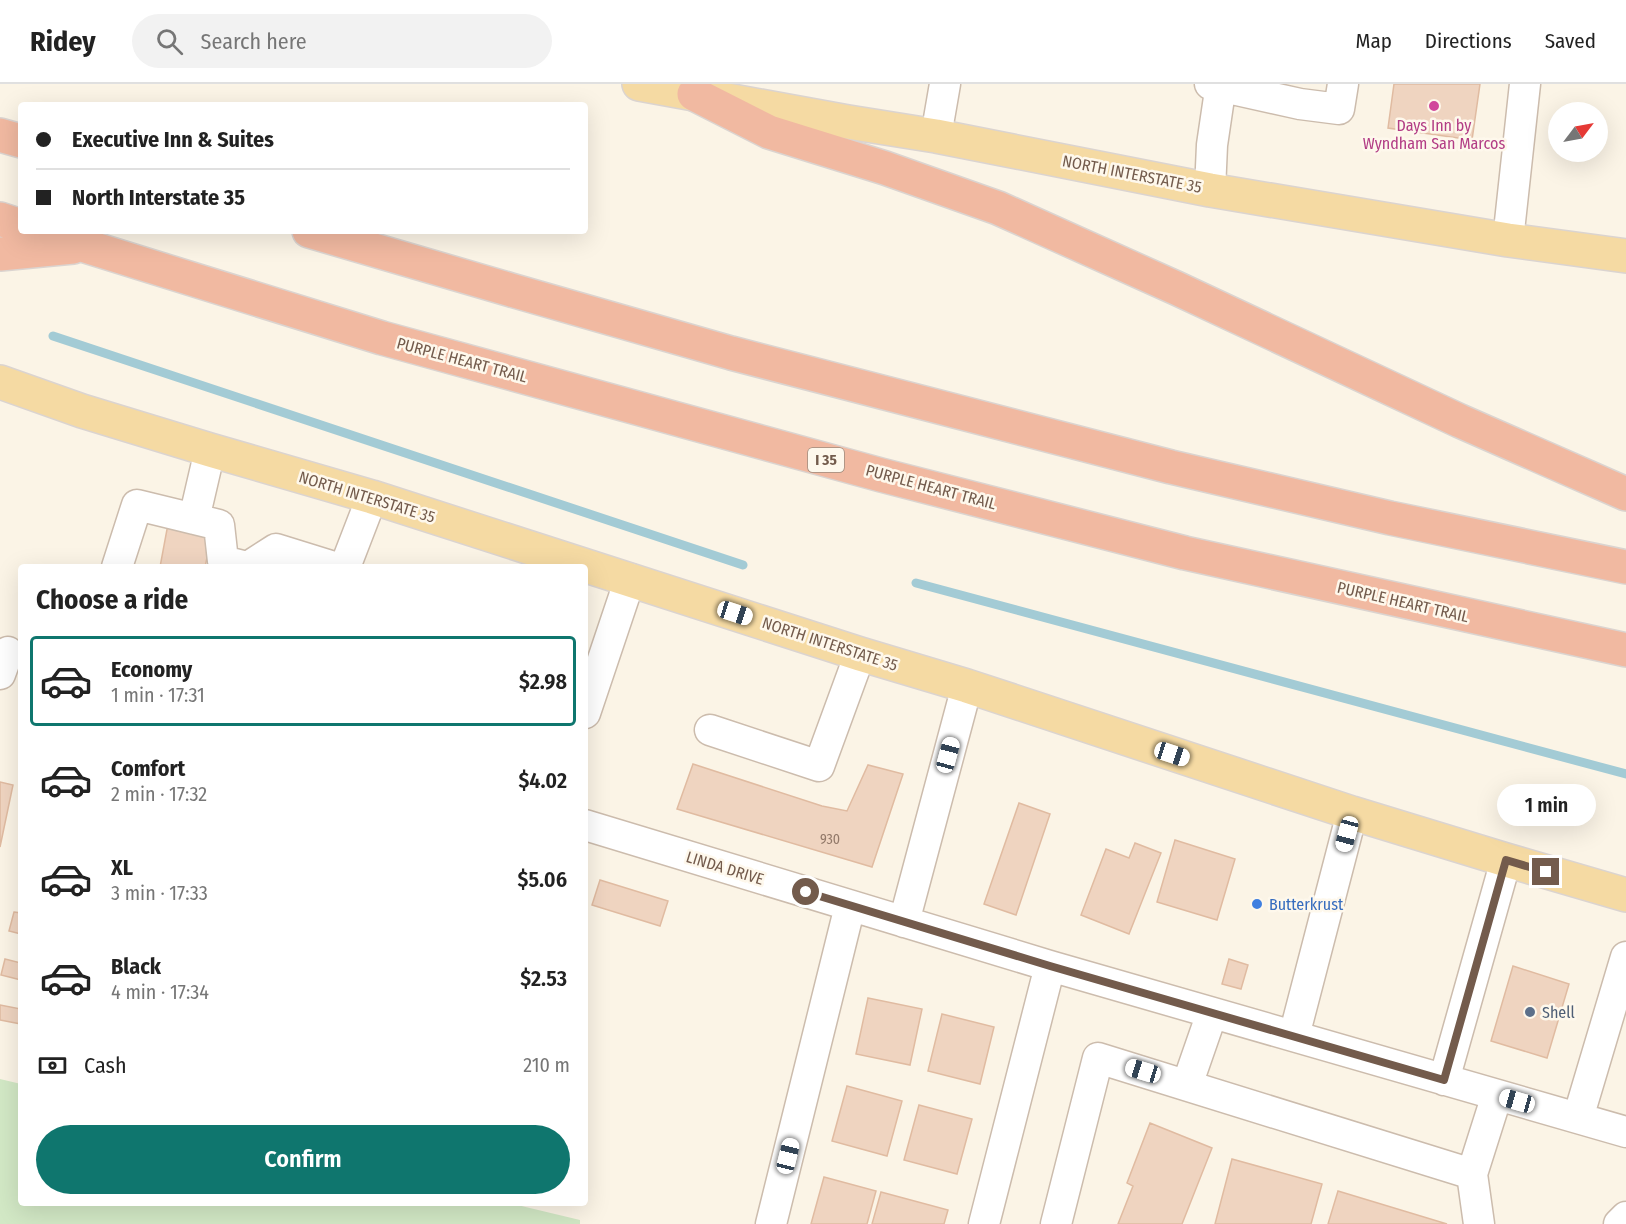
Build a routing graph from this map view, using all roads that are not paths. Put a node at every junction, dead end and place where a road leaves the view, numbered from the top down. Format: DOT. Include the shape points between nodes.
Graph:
graph roads {
  1 [pos="639,84"];
  2 [pos="945,84"];
  3 [pos="1343,84"];
  4 [pos="1525,84"];
  5 [pos="1217,85"];
  6 [pos="694,94"];
  7 [pos="0,135"];
  8 [pos="936,136"];
  9 [pos="18,140"];
  10 [pos="1210,190"];
  11 [pos="0,219"];
  12 [pos="18,225"];
  13 [pos="47,234"];
  14 [pos="319,234"];
  15 [pos="1508,240"];
  16 [pos="85,246"];
  17 [pos="0,254"];
  18 [pos="1626,256"];
  19 [pos="0,382"];
  20 [pos="210,450"];
  21 [pos="1626,494"];
  22 [pos="372,497"];
  23 [pos="194,519"];
  24 [pos="118,564"];
  25 [pos="235,564"];
  26 [pos="252,564"];
  27 [pos="324,564"];
  28 [pos="346,564"];
  29 [pos="583,564"];
  30 [pos="588,566"];
  31 [pos="1626,567"];
  32 [pos="630,579"];
  33 [pos="1626,650"];
  34 [pos="860,654"];
  35 [pos="967,686"];
  36 [pos="588,704"];
  37 [pos="710,730"];
  38 [pos="1352,813"];
  39 [pos="588,826"];
  40 [pos="1506,860"];
  41 [pos="1626,895"];
  42 [pos="850,906"];
  43 [pos="904,922"];
  44 [pos="1626,957"];
  45 [pos="1050,966"];
  46 [pos="1212,1013"];
  47 [pos="1294,1036"];
  48 [pos="1444,1080"];
  49 [pos="1187,1085"];
  50 [pos="1497,1095"];
  51 [pos="1578,1119"];
  52 [pos="1626,1132"];
  53 [pos="1472,1174"];
  54 [pos="1626,1217"];
  55 [pos="771,1224"];
  56 [pos="984,1224"];
  57 [pos="1056,1224"];
  58 [pos="1479,1224"];
  59 [pos="1619,1224"];
  1 -- 6 [label="main road, NORTH INTERSTATE 35"];
  2 -- 8 [label="street"];
  3 -- 5 [label="street" via="1339,109"];
  4 -- 15 [label="street"];
  5 -- 10 [label="street"];
  6 -- 8 [label="main road, NORTH INTERSTATE 35"];
  6 -- 21 [label="highway" via="770,132 998,208"];
  7 -- 9 [label="highway"];
  8 -- 10 [label="main road, NORTH INTERSTATE 35"];
  10 -- 15 [label="main road, NORTH INTERSTATE 35"];
  11 -- 12 [label="highway"];
  13 -- 16 [label="highway, PURPLE HEART TRAIL / I 35"];
  14 -- 31 [label="highway" via="731,353 1171,467"];
  15 -- 18 [label="main road, NORTH INTERSTATE 35"];
  16 -- 17 [label="highway"];
  16 -- 33 [label="highway, PURPLE HEART TRAIL / I 35" via="382,338 881,475 1185,553"];
  19 -- 20 [label="main road, NORTH INTERSTATE 35"];
  20 -- 22 [label="main road, NORTH INTERSTATE 35"];
  20 -- 23 [label="street"];
  22 -- 28 [label="street"];
  22 -- 29 [label="main road, NORTH INTERSTATE 35"];
  23 -- 24 [label="street" via="137,505"];
  23 -- 25 [label="street" via="219,525 223,561"];
  26 -- 27 [label="street" via="276,549"];
  30 -- 32 [label="main road, NORTH INTERSTATE 35"];
  32 -- 34 [label="main road, NORTH INTERSTATE 35"];
  32 -- 36 [label="street"];
  34 -- 35 [label="main road, NORTH INTERSTATE 35"];
  34 -- 37 [label="street" via="819,766"];
  35 -- 38 [label="main road, NORTH INTERSTATE 35"];
  35 -- 43 [label="street"];
  38 -- 40 [label="main road, NORTH INTERSTATE 35"];
  38 -- 47 [label="street"];
  39 -- 42 [label="street, LINDA DRIVE"];
  40 -- 41 [label="main road, NORTH INTERSTATE 35"];
  40 -- 48 [label="street"];
  42 -- 43 [label="street, LINDA DRIVE"];
  42 -- 55 [label="street"];
  43 -- 45 [label="street, LINDA DRIVE"];
  44 -- 51 [label="street"];
  45 -- 46 [label="street, LINDA DRIVE"];
  45 -- 56 [label="street"];
  46 -- 47 [label="street, LINDA DRIVE"];
  46 -- 49 [label="street"];
  47 -- 48 [label="street, LINDA DRIVE"];
  48 -- 50 [label="street, LINDA DRIVE"];
  49 -- 53 [label="street"];
  49 -- 57 [label="street" via="1098,1058"];
  50 -- 51 [label="street, LINDA DRIVE"];
  50 -- 53 [label="street"];
  51 -- 52 [label="street, LINDA DRIVE"];
  53 -- 58 [label="street"];
  54 -- 59 [label="street"];
}
